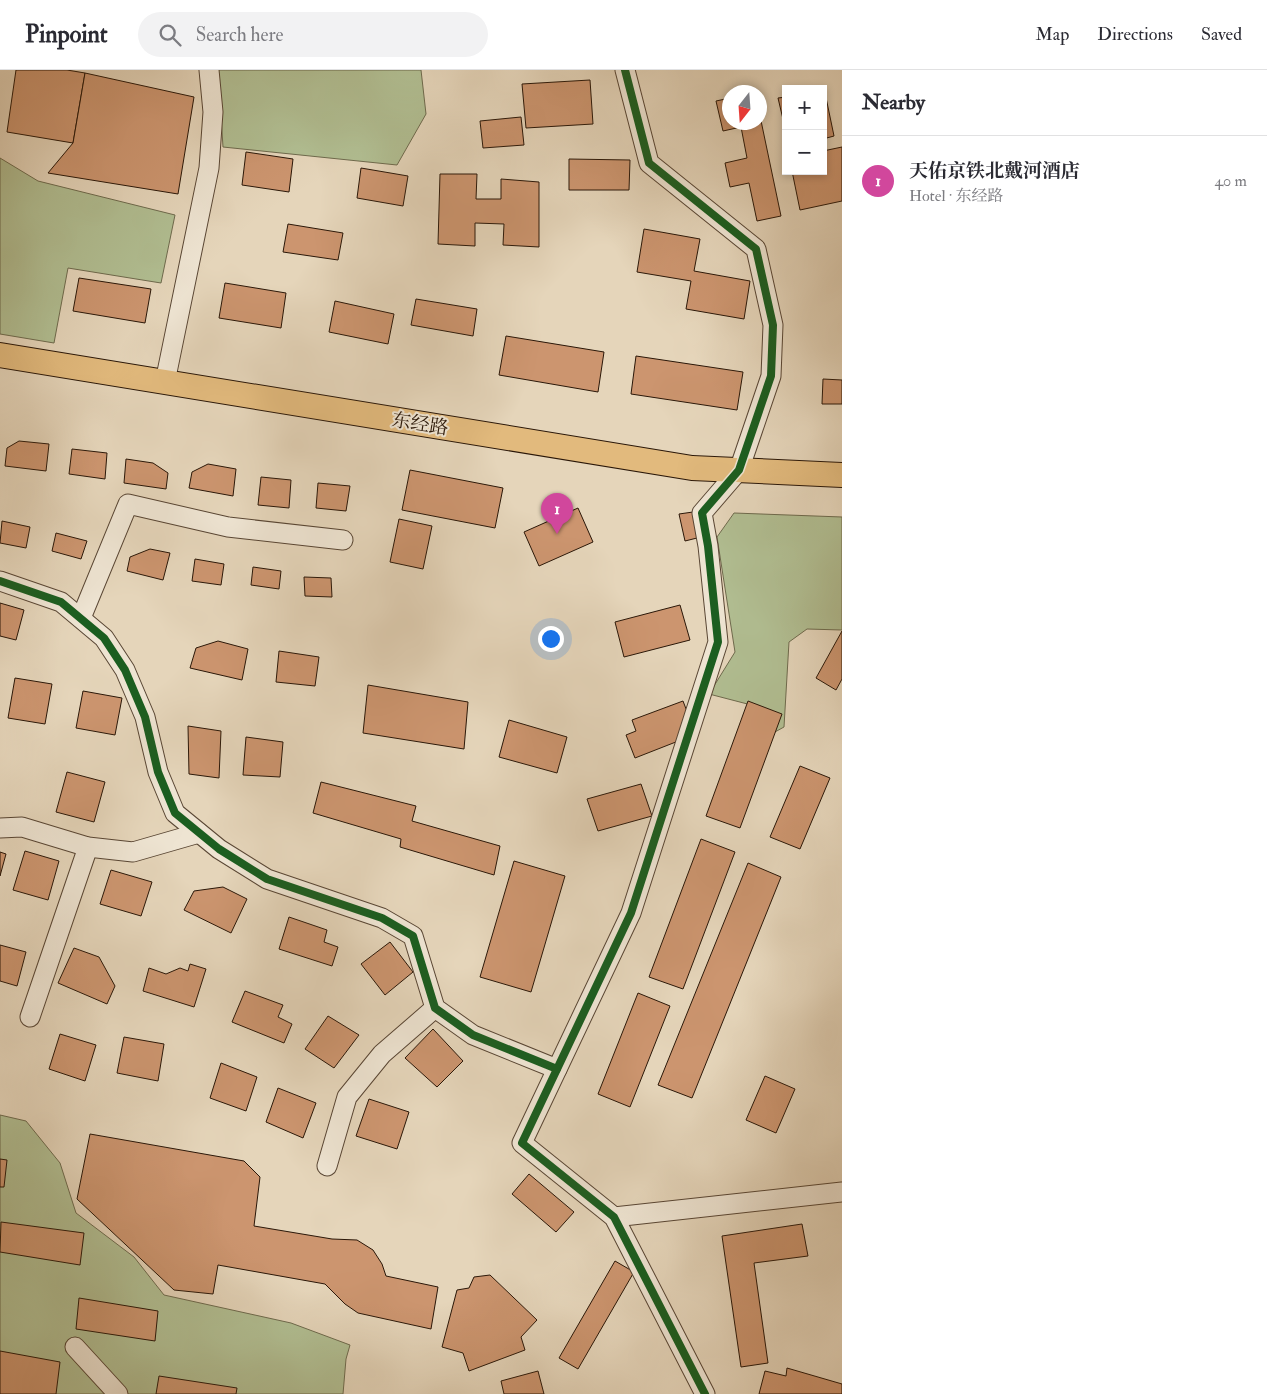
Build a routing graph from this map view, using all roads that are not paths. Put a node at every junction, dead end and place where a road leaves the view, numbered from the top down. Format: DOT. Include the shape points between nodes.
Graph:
graph roads {
  1 [pos="209,70"];
  2 [pos="625,70"];
  3 [pos="0,355"];
  4 [pos="165,382"];
  5 [pos="739,470"];
  6 [pos="842,476"];
  7 [pos="343,540"];
  8 [pos="0,581"];
  9 [pos="81,618"];
  10 [pos="0,828"];
  11 [pos="199,833"];
  12 [pos="88,847"];
  13 [pos="435,1008"];
  14 [pos="30,1017"];
  15 [pos="556,1069"];
  16 [pos="327,1166"];
  17 [pos="842,1192"];
  18 [pos="614,1217"];
  19 [pos="75,1347"];
  20 [pos="118,1394"];
  21 [pos="705,1394"];
  1 -- 4 [label="street" via="213,112 210,168"];
  2 -- 5 [label="street" via="649,163 756,249 773,325 771,376"];
  3 -- 4 [label="main road, 东经路"];
  4 -- 5 [label="main road, 东经路" via="692,468"];
  5 -- 6 [label="main road, 东经路"];
  5 -- 15 [label="street" via="702,513 718,642 631,913"];
  7 -- 9 [label="street" via="228,526 128,504"];
  8 -- 9 [label="street" via="61,602"];
  9 -- 11 [label="street" via="104,638 125,670 145,718 158,772 175,813"];
  10 -- 12 [label="street" via="22,827"];
  11 -- 12 [label="street" via="133,852"];
  11 -- 13 [label="street" via="267,879 382,918 413,936"];
  12 -- 14 [label="street"];
  13 -- 15 [label="street" via="473,1035"];
  13 -- 16 [label="street" via="382,1054 347,1097"];
  15 -- 18 [label="street" via="522,1142"];
  17 -- 18 [label="street"];
  18 -- 21 [label="street"];
  19 -- 20 [label="street"];
}
